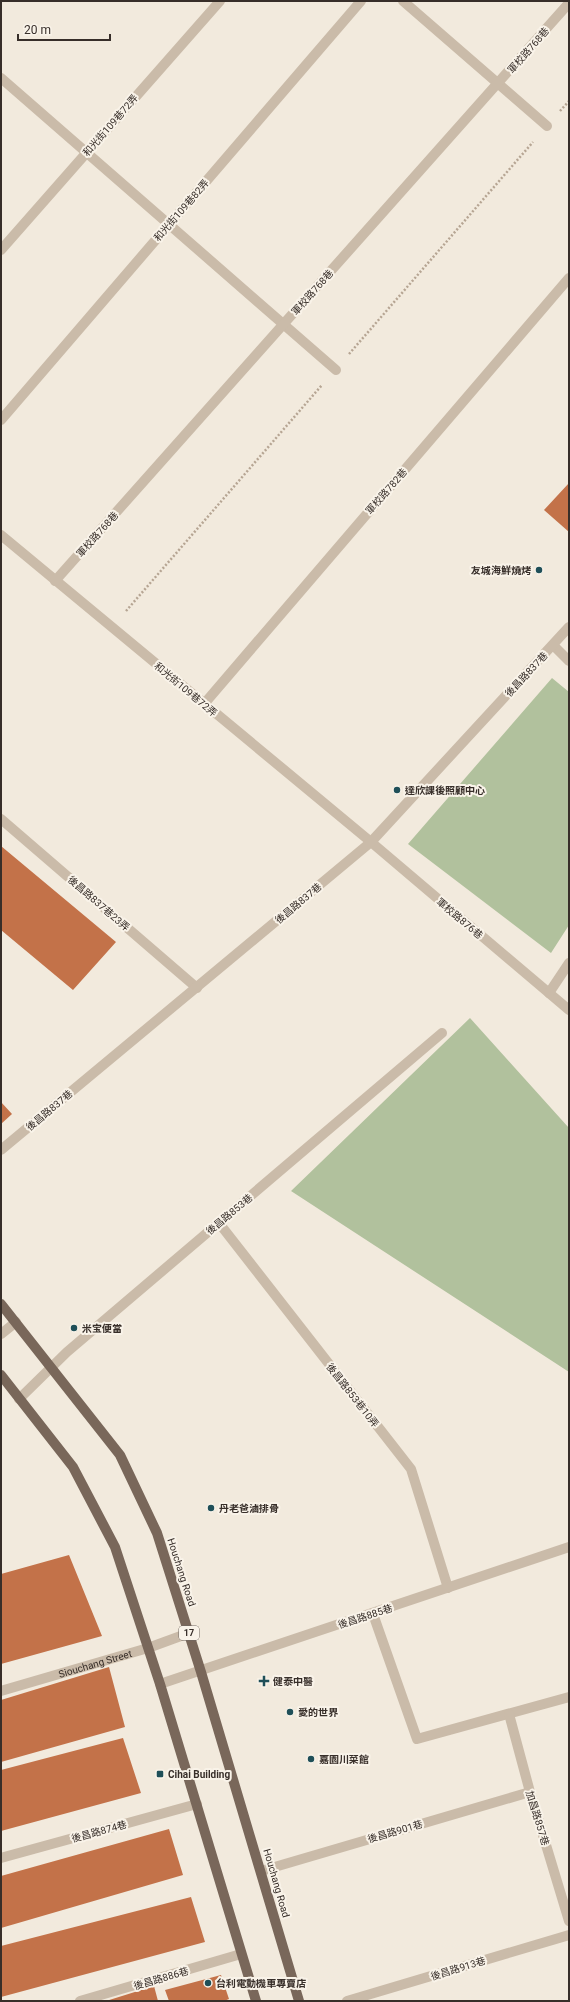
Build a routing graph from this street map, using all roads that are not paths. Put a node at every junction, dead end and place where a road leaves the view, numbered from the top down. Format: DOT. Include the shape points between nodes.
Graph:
graph roads {
  1 [pos="220,1"];
  2 [pos="361,1"];
  3 [pos="403,1"];
  4 [pos="569,3"];
  5 [pos="1,78"];
  6 [pos="498,83"];
  7 [pos="547,126"];
  8 [pos="86,152"];
  9 [pos="169,224"];
  10 [pos="1,250"];
  11 [pos="569,278"];
  12 [pos="284,324"];
  13 [pos="336,370"];
  14 [pos="1,420"];
  15 [pos="1,535"];
  16 [pos="55,581"];
  17 [pos="569,627"];
  18 [pos="553,645"];
  19 [pos="569,661"];
  20 [pos="204,704"];
  21 [pos="1,819"];
  22 [pos="371,842"];
  23 [pos="569,963"];
  24 [pos="197,988"];
  25 [pos="549,993"];
  26 [pos="569,1010"];
  27 [pos="442,1033"];
  28 [pos="1,1150"];
  29 [pos="219,1223"];
  30 [pos="1,1304"];
  31 [pos="16,1322"];
  32 [pos="1,1334"];
  33 [pos="50,1367"];
  34 [pos="1,1376"];
  35 [pos="19,1399"];
  36 [pos="569,1546"];
  37 [pos="448,1588"];
  38 [pos="373,1614"];
  39 [pos="189,1633"];
  40 [pos="148,1648"];
  41 [pos="201,1672"];
  42 [pos="160,1684"];
  43 [pos="1,1691"];
  44 [pos="569,1697"];
  45 [pos="509,1714"];
  46 [pos="530,1792"];
  47 [pos="197,1804"];
  48 [pos="1,1858"];
  49 [pos="261,1871"];
  50 [pos="569,1921"];
  51 [pos="569,1935"];
  52 [pos="241,1954"];
  53 [pos="80,2001"];
  54 [pos="256,2001"];
  55 [pos="299,2001"];
  56 [pos="347,2001"];
  1 -- 8 [label="lane, 和光街109巷72弄"];
  2 -- 9 [label="lane, 和光街109巷82弄"];
  3 -- 6 [label="lane"];
  4 -- 6 [label="lane, 軍校路768巷"];
  5 -- 8 [label="lane"];
  6 -- 7 [label="lane"];
  6 -- 12 [label="lane, 軍校路768巷"];
  8 -- 9 [label="lane"];
  8 -- 10 [label="lane, 和光街109巷72弄"];
  9 -- 12 [label="lane"];
  9 -- 14 [label="lane, 和光街109巷82弄"];
  11 -- 20 [label="lane, 軍校路782巷"];
  12 -- 13 [label="lane"];
  12 -- 16 [label="lane, 軍校路768巷"];
  15 -- 16 [label="lane, 和光街109巷72弄"];
  16 -- 20 [label="lane, 和光街109巷72弄"];
  17 -- 18 [label="lane, 後昌路837巷"];
  18 -- 19 [label="lane"];
  18 -- 22 [label="lane, 後昌路837巷"];
  20 -- 22 [label="lane, 和光街109巷72弄"];
  21 -- 24 [label="lane, 後昌路837巷23弄"];
  22 -- 24 [label="lane, 後昌路837巷"];
  22 -- 25 [label="lane, 軍校路876巷"];
  23 -- 25 [label="lane"];
  24 -- 28 [label="lane, 後昌路837巷"];
  25 -- 26 [label="lane, 軍校路876巷"];
  27 -- 29 [label="lane, 後昌路853巷"];
  29 -- 33 [label="lane, 後昌路853巷"];
  29 -- 37 [label="lane, 後昌路853巷10弄" via="411,1469"];
  30 -- 31 [label="main road, Houchang Road / 17"];
  31 -- 32 [label="lane"];
  31 -- 33 [label="main road, Houchang Road / 17"];
  33 -- 35 [label="lane, 後昌路853巷"];
  33 -- 39 [label="main road, Houchang Road / 17" via="120,1455 157,1533"];
  34 -- 35 [label="main road"];
  35 -- 40 [label="main road" via="73,1467 115,1547"];
  36 -- 37 [label="lane, 後昌路885巷"];
  37 -- 38 [label="lane, 後昌路885巷"];
  38 -- 41 [label="lane, 後昌路885巷"];
  38 -- 45 [label="lane" via="417,1739"];
  39 -- 40 [label="lane, Siouchang Street"];
  39 -- 41 [label="main road, Houchang Road / 17"];
  40 -- 42 [label="main road"];
  40 -- 43 [label="lane, Siouchang Street"];
  41 -- 42 [label="lane, 後昌路885巷"];
  41 -- 49 [label="main road, Houchang Road / 17"];
  42 -- 47 [label="main road"];
  44 -- 45 [label="lane"];
  45 -- 46 [label="lane, 加昌路857巷"];
  46 -- 49 [label="lane, 後昌路901巷"];
  46 -- 50 [label="lane, 加昌路857巷"];
  47 -- 48 [label="lane, 後昌路874巷"];
  47 -- 52 [label="main road"];
  49 -- 55 [label="main road, Houchang Road / 17"];
  51 -- 56 [label="lane, 後昌路913巷"];
  52 -- 53 [label="lane, 後昌路886巷"];
  52 -- 54 [label="main road"];
}
